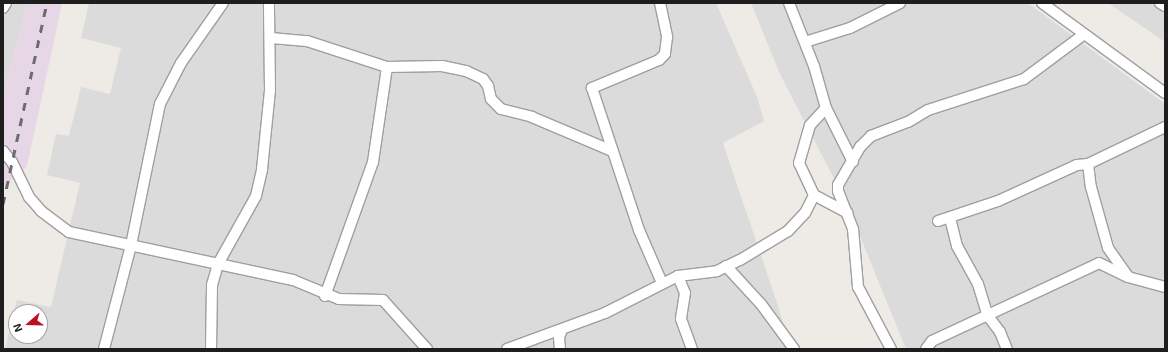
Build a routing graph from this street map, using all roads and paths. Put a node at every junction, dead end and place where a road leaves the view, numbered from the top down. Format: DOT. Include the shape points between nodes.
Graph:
graph roads {
  1 [pos="6,3"];
  2 [pos="223,3"];
  3 [pos="269,3"];
  4 [pos="660,3"];
  5 [pos="789,3"];
  6 [pos="900,3"];
  7 [pos="1042,3"];
  8 [pos="1160,3"];
  9 [pos="1165,6"];
  10 [pos="3,8"];
  11 [pos="1083,34"];
  12 [pos="271,38"];
  13 [pos="805,42"];
  14 [pos="386,67"];
  15 [pos="1165,93"];
  16 [pos="826,108"];
  17 [pos="1165,127"];
  18 [pos="3,151"];
  19 [pos="612,151"];
  20 [pos="853,162"];
  21 [pos="1088,164"];
  22 [pos="814,195"];
  23 [pos="848,213"];
  24 [pos="950,218"];
  25 [pos="938,221"];
  26 [pos="131,245"];
  27 [pos="218,264"];
  28 [pos="726,266"];
  29 [pos="678,276"];
  30 [pos="1128,276"];
  31 [pos="662,284"];
  32 [pos="1165,287"];
  33 [pos="326,296"];
  34 [pos="988,316"];
  35 [pos="562,330"];
  36 [pos="104,349"];
  37 [pos="211,349"];
  38 [pos="427,349"];
  39 [pos="507,349"];
  40 [pos="560,349"];
  41 [pos="692,349"];
  42 [pos="794,349"];
  43 [pos="890,349"];
  44 [pos="926,349"];
  45 [pos="1007,349"];
  1 -- 10 [label="street"];
  2 -- 26 [label="street" via="181,63 163,97 151,138"];
  3 -- 12 [label="street"];
  4 -- 19 [label="street" via="667,38 665,54 659,60 592,88"];
  5 -- 13 [label="street"];
  6 -- 13 [label="street" via="850,28"];
  7 -- 11 [label="street"];
  8 -- 9 [label="street"];
  11 -- 15 [label="street"];
  11 -- 20 [label="street" via="1024,79 928,110 908,122 871,136 860,147"];
  12 -- 14 [label="street" via="307,41"];
  12 -- 27 [label="street" via="269,98 262,169 256,196"];
  13 -- 16 [label="street"];
  14 -- 19 [label="street" via="442,66 475,74 483,79 491,99 501,109 532,117"];
  14 -- 33 [label="street" via="373,162"];
  16 -- 20 [label="street"];
  16 -- 22 [label="street" via="810,125 800,157 801,170"];
  17 -- 21 [label="street"];
  18 -- 26 [label="street" via="12,162 29,197 56,223 69,232 82,236"];
  19 -- 31 [label="street" via="639,230"];
  20 -- 23 [label="street" via="838,185"];
  21 -- 24 [label="street" via="1077,165"];
  21 -- 30 [label="street" via="1091,187 1108,248"];
  22 -- 23 [label="street"];
  22 -- 28 [label="street" via="805,213 788,231"];
  23 -- 43 [label="street" via="853,229 858,287"];
  24 -- 25 [label="street"];
  24 -- 34 [label="street" via="957,246 978,284"];
  26 -- 27 [label="street"];
  26 -- 36 [label="street"];
  27 -- 33 [label="street" via="303,283"];
  27 -- 37 [label="street" via="212,285"];
  28 -- 29 [label="street" via="717,270"];
  28 -- 42 [label="street" via="761,304"];
  29 -- 31 [label="street"];
  29 -- 41 [label="street" via="685,293 681,319"];
  30 -- 32 [label="street"];
  30 -- 34 [label="street" via="1099,263"];
  31 -- 35 [label="street" via="616,308"];
  33 -- 38 [label="street" via="339,299 382,300"];
  34 -- 44 [label="street" via="932,341"];
  34 -- 45 [label="street" via="1000,332"];
  35 -- 39 [label="street"];
  35 -- 40 [label="street" via="559,337"];
}
